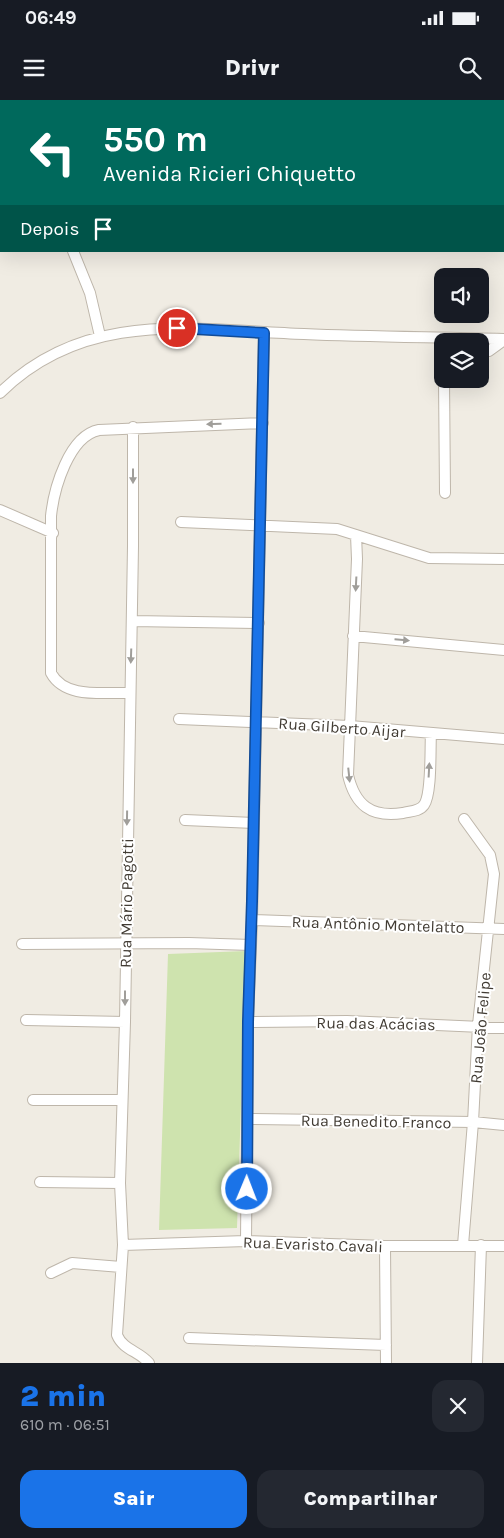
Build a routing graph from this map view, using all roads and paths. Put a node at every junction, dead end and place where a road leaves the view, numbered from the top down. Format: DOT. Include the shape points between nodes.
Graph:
graph roads {
  1 [pos="73,252"];
  2 [pos="264,333"];
  3 [pos="100,336"];
  4 [pos="504,340"];
  5 [pos="489,349"];
  6 [pos="444,388"];
  7 [pos="0,393"];
  8 [pos="263,423"];
  9 [pos="133,427"];
  10 [pos="445,493"];
  11 [pos="0,510"];
  12 [pos="181,522"];
  13 [pos="260,525"];
  14 [pos="53,533"];
  15 [pos="356,535"];
  16 [pos="504,559"];
  17 [pos="132,621"];
  18 [pos="259,623"];
  19 [pos="353,636"];
  20 [pos="504,650"];
  21 [pos="129,693"];
  22 [pos="179,719"];
  23 [pos="257,722"];
  24 [pos="350,726"];
  25 [pos="431,734"];
  26 [pos="504,739"];
  27 [pos="185,820"];
  28 [pos="464,820"];
  29 [pos="254,823"];
  30 [pos="252,920"];
  31 [pos="490,928"];
  32 [pos="504,929"];
  33 [pos="22,944"];
  34 [pos="126,944"];
  35 [pos="250,945"];
  36 [pos="26,1020"];
  37 [pos="125,1022"];
  38 [pos="248,1022"];
  39 [pos="478,1026"];
  40 [pos="504,1028"];
  41 [pos="32,1100"];
  42 [pos="121,1100"];
  43 [pos="248,1119"];
  44 [pos="474,1122"];
  45 [pos="504,1125"];
  46 [pos="40,1182"];
  47 [pos="120,1183"];
  48 [pos="246,1241"];
  49 [pos="123,1245"];
  50 [pos="463,1245"];
  51 [pos="481,1245"];
  52 [pos="385,1246"];
  53 [pos="504,1246"];
  54 [pos="121,1267"];
  55 [pos="51,1273"];
  56 [pos="189,1338"];
  57 [pos="386,1345"];
  58 [pos="149,1363"];
  59 [pos="386,1363"];
  60 [pos="477,1363"];
  1 -- 3 [label="street" via="90,293"];
  2 -- 3 [label="street" via="162,328"];
  2 -- 4 [label="street"];
  2 -- 8 [label="street"];
  3 -- 7 [label="street" via="35,364"];
  4 -- 5 [label="street"];
  6 -- 10 [label="street"];
  8 -- 9 [label="street, one-way"];
  8 -- 13 [label="street"];
  9 -- 14 [label="street" via="99,430 85,435 73,449 53,502"];
  9 -- 17 [label="street, Rua Mário Pagotti, one-way"];
  11 -- 14 [label="street"];
  12 -- 13 [label="street"];
  13 -- 15 [label="street" via="337,530"];
  13 -- 18 [label="street"];
  14 -- 21 [label="street" via="51,673 57,682 71,691"];
  15 -- 16 [label="street" via="428,558"];
  15 -- 19 [label="street, one-way"];
  17 -- 18 [label="street"];
  17 -- 21 [label="street, Rua Mário Pagotti, one-way"];
  18 -- 23 [label="street"];
  19 -- 20 [label="street, one-way"];
  19 -- 24 [label="street"];
  21 -- 34 [label="street, Rua Mário Pagotti, one-way"];
  22 -- 23 [label="street, Rua Gilberto Aijar"];
  23 -- 24 [label="street, Rua Gilberto Aijar"];
  23 -- 29 [label="street"];
  24 -- 25 [label="street, Rua Gilberto Aijar"];
  24 -- 25 [label="street, one-way" via="348,775 352,791 369,810 381,813 418,810 423,806 427,799"];
  25 -- 26 [label="street, Rua Gilberto Aijar"];
  27 -- 29 [label="street"];
  28 -- 31 [label="street, Rua João Felipe" via="490,855 493,865"];
  29 -- 30 [label="street"];
  30 -- 31 [label="street, Rua Antônio Montelatto"];
  30 -- 35 [label="street"];
  31 -- 32 [label="street, Rua Antônio Montelatto"];
  31 -- 39 [label="street, Rua João Felipe"];
  33 -- 34 [label="street"];
  34 -- 35 [label="street"];
  34 -- 37 [label="street, Rua Mário Pagotti, one-way"];
  35 -- 38 [label="street"];
  36 -- 37 [label="street"];
  37 -- 42 [label="street, Rua Mário Pagotti"];
  38 -- 39 [label="street, Rua das Acácias" via="347,1021"];
  38 -- 43 [label="street"];
  39 -- 40 [label="street, Rua das Acácias"];
  39 -- 44 [label="street, Rua João Felipe"];
  41 -- 42 [label="street"];
  42 -- 47 [label="street, Rua Mário Pagotti"];
  43 -- 44 [label="street, Rua Benedito Franco"];
  43 -- 48 [label="street"];
  44 -- 45 [label="street, Rua Benedito Franco"];
  44 -- 50 [label="street, Rua João Felipe"];
  46 -- 47 [label="street"];
  47 -- 49 [label="street, Rua Mário Pagotti"];
  48 -- 49 [label="street, Rua Evaristo Cavali"];
  48 -- 52 [label="street, Rua Evaristo Cavali"];
  49 -- 54 [label="street, Rua Mário Pagotti"];
  50 -- 51 [label="street, Rua Evaristo Cavali"];
  50 -- 52 [label="street, Rua Evaristo Cavali"];
  51 -- 53 [label="street, Rua Evaristo Cavali"];
  51 -- 60 [label="street"];
  52 -- 57 [label="street"];
  54 -- 55 [label="street" via="72,1264"];
  54 -- 58 [label="street, Rua Mário Pagotti" via="117,1334 125,1347"];
  56 -- 57 [label="street"];
  57 -- 59 [label="street"];
}
